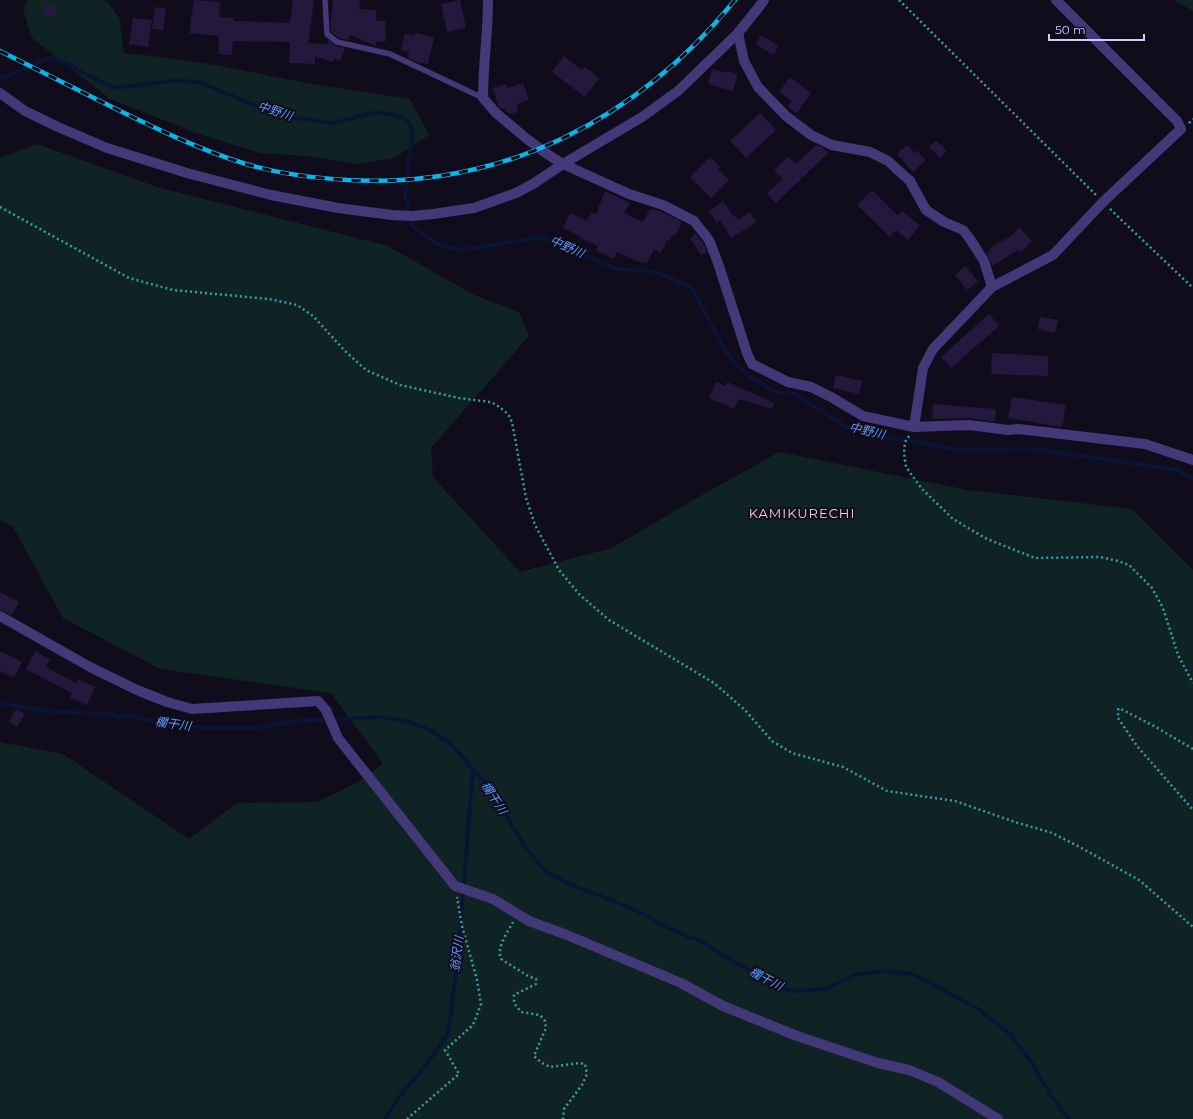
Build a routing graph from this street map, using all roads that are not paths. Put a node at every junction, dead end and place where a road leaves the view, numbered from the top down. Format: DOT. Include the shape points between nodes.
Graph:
graph roads {
  1 [pos="325,0"];
  2 [pos="488,0"];
  3 [pos="1056,0"];
  4 [pos="763,1"];
  5 [pos="738,33"];
  6 [pos="0,93"];
  7 [pos="483,98"];
  8 [pos="562,164"];
  9 [pos="992,287"];
  10 [pos="914,427"];
  11 [pos="1193,460"];
  12 [pos="0,616"];
  13 [pos="998,1119"];
  1 -- 7 [label="lane" via="328,34 337,42 390,54"];
  2 -- 7 [label="street"];
  3 -- 9 [label="street" via="1177,121 1181,130 1103,202 1053,255"];
  4 -- 5 [label="street"];
  5 -- 8 [label="street" via="678,91"];
  5 -- 9 [label="street" via="744,60 758,87 786,116 811,135 832,145 870,152 888,161 910,181 926,210 963,230 984,261"];
  6 -- 8 [label="street" via="25,111 58,128 107,148 186,173 271,195 392,215 412,216 474,208 516,193"];
  7 -- 8 [label="street" via="496,113"];
  8 -- 10 [label="street" via="629,194 663,204 694,221 709,240 752,364 788,382 811,387 831,396 863,416"];
  9 -- 10 [label="street" via="933,349 923,368"];
  10 -- 11 [label="street" via="969,425 1146,444"];
  12 -- 13 [label="street" via="90,667 137,690 192,709 318,701 326,710 338,738 455,886 493,899 529,921 682,983 724,1006 797,1036 878,1063 909,1070 938,1082"];
}
